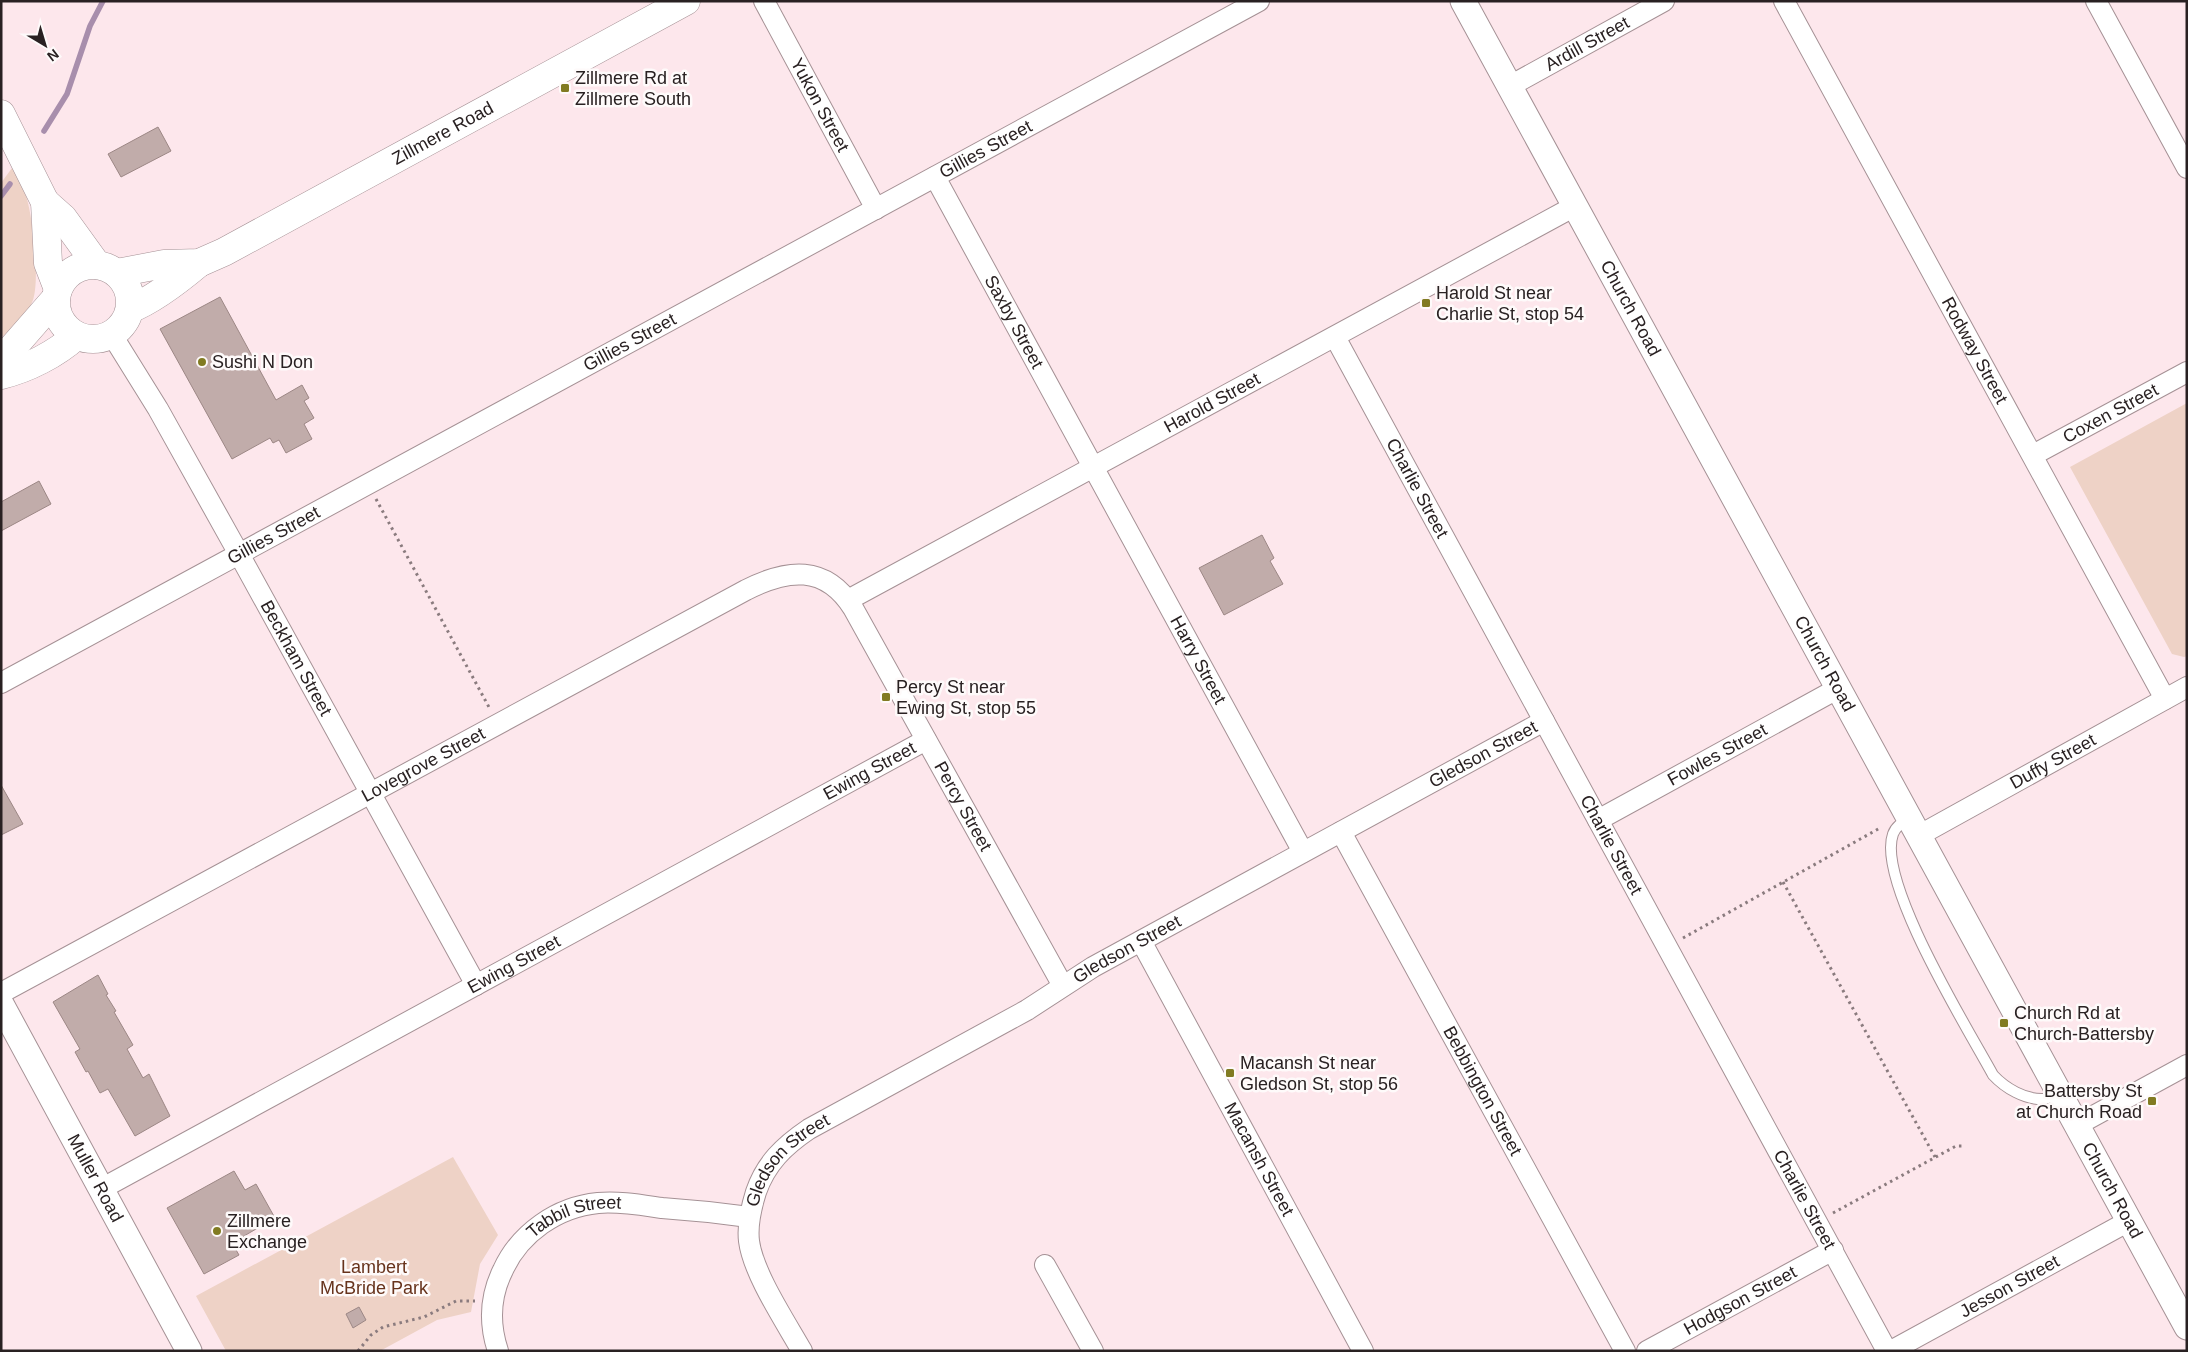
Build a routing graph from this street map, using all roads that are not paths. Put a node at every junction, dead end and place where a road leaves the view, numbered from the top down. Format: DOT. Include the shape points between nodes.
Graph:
graph roads {
  1 [pos="686,1"];
  2 [pos="764,1"];
  3 [pos="1258,1"];
  4 [pos="1463,1"];
  5 [pos="1664,1"];
  6 [pos="1784,1"];
  7 [pos="2096,1"];
  8 [pos="1510,86"];
  9 [pos="1,114"];
  10 [pos="2187,168"];
  11 [pos="935,177"];
  12 [pos="45,202"];
  13 [pos="1575,206"];
  14 [pos="876,209"];
  15 [pos="199,262"];
  16 [pos="107,269"];
  17 [pos="57,294"];
  18 [pos="130,309"];
  19 [pos="112,335"];
  20 [pos="76,336"];
  21 [pos="1335,337"];
  22 [pos="1,361"];
  23 [pos="2187,372"];
  24 [pos="1,375"];
  25 [pos="2033,455"];
  26 [pos="1094,467"];
  27 [pos="240,554"];
  28 [pos="848,600"];
  29 [pos="1,683"];
  30 [pos="2187,687"];
  31 [pos="1838,688"];
  32 [pos="2165,699"];
  33 [pos="1544,720"];
  34 [pos="926,740"];
  35 [pos="370,794"];
  36 [pos="1598,820"];
  37 [pos="1905,826"];
  38 [pos="1341,832"];
  39 [pos="1303,852"];
  40 [pos="1141,941"];
  41 [pos="476,985"];
  42 [pos="1063,986"];
  43 [pos="1,993"];
  44 [pos="1,1004"];
  45 [pos="2187,1065"];
  46 [pos="2059,1093"];
  47 [pos="2077,1125"];
  48 [pos="101,1189"];
  49 [pos="749,1216"];
  50 [pos="2128,1221"];
  51 [pos="1833,1250"];
  52 [pos="1045,1265"];
  53 [pos="2187,1327"];
  54 [pos="189,1351"];
  55 [pos="498,1351"];
  56 [pos="802,1351"];
  57 [pos="1093,1351"];
  58 [pos="1363,1351"];
  59 [pos="1625,1351"];
  60 [pos="1647,1351"];
  61 [pos="1888,1351"];
  62 [pos="1891,1351"];
  1 -- 15 [label="main road, Zillmere Road" via="267,230"];
  2 -- 14 [label="street, Yukon Street"];
  3 -- 11 [label="street, Gillies Street"];
  4 -- 8 [label="street, Church Road"];
  5 -- 8 [label="street, Ardill Street"];
  6 -- 25 [label="street, Rodway Street"];
  7 -- 10 [label="street"];
  8 -- 13 [label="street, Church Road"];
  9 -- 12 [label="main road"];
  11 -- 14 [label="street, Gillies Street"];
  11 -- 26 [label="street, Saxby Street"];
  12 -- 16 [label="main road"];
  12 -- 17 [label="main road" via="48,263"];
  13 -- 21 [label="street, Harold Street"];
  13 -- 31 [label="street, Church Road"];
  14 -- 27 [label="street, Gillies Street"];
  15 -- 16 [label="main road, Zillmere Road"];
  15 -- 18 [label="main road, Zillmere Road" via="176,283"];
  16 -- 17 [label="main road" via="85,266 74,270 64,278"];
  16 -- 18 [label="main road" via="129,289"];
  17 -- 20 [label="main road" via="56,310 60,320"];
  17 -- 22 [label="main road"];
  18 -- 19 [label="main road" via="127,319"];
  19 -- 20 [label="main road" via="100,339"];
  19 -- 27 [label="street, Beckham Street"];
  20 -- 24 [label="main road" via="66,345 18,371"];
  21 -- 26 [label="street, Harold Street"];
  21 -- 33 [label="street, Charlie Street"];
  23 -- 25 [label="street, Coxen Street"];
  25 -- 32 [label="street, Rodway Street"];
  26 -- 28 [label="street, Harold Street"];
  26 -- 39 [label="street, Harry Street"];
  27 -- 29 [label="street, Gillies Street"];
  27 -- 35 [label="street, Beckham Street"];
  28 -- 34 [label="street, Percy Street"];
  28 -- 35 [label="street, Lovegrove Street" via="833,585 818,577 800,574 769,579"];
  30 -- 32 [label="street, Duffy Street"];
  31 -- 36 [label="street, Fowles Street"];
  31 -- 37 [label="street, Church Road"];
  32 -- 37 [label="street, Duffy Street"];
  33 -- 36 [label="street, Charlie Street"];
  33 -- 38 [label="street, Gledson Street"];
  34 -- 41 [label="street, Ewing Street"];
  34 -- 42 [label="street, Percy Street"];
  35 -- 41 [label="street, Beckham Street"];
  35 -- 43 [label="street, Lovegrove Street"];
  36 -- 51 [label="street, Charlie Street"];
  37 -- 46 [label="street, Church Road"];
  37 -- 46 [label="lane" via="1898,825 1891,845 1898,887 1925,953 1993,1075 2020,1094 2043,1099"];
  38 -- 39 [label="street, Gledson Street"];
  38 -- 59 [label="street, Bebbington Street"];
  39 -- 40 [label="street, Gledson Street"];
  40 -- 42 [label="street, Gledson Street"];
  40 -- 58 [label="street, Macansh Street"];
  41 -- 48 [label="street, Ewing Street"];
  42 -- 49 [label="street, Gledson Street" via="1027,1010 796,1138 783,1148 764,1172"];
  44 -- 48 [label="street, Muller Road"];
  45 -- 47 [label="street"];
  46 -- 47 [label="street, Church Road"];
  47 -- 50 [label="street, Church Road"];
  48 -- 54 [label="street, Muller Road"];
  49 -- 55 [label="street, Tabbil Street" via="598,1203 569,1210 540,1224 517,1246 500,1277 491,1313"];
  49 -- 56 [label="street, Gledson Street" via="752,1254"];
  50 -- 53 [label="street, Church Road"];
  50 -- 62 [label="street, Jesson Street"];
  51 -- 60 [label="street, Hodgson Street"];
  51 -- 61 [label="street, Charlie Street"];
  52 -- 57 [label="street"];
}
